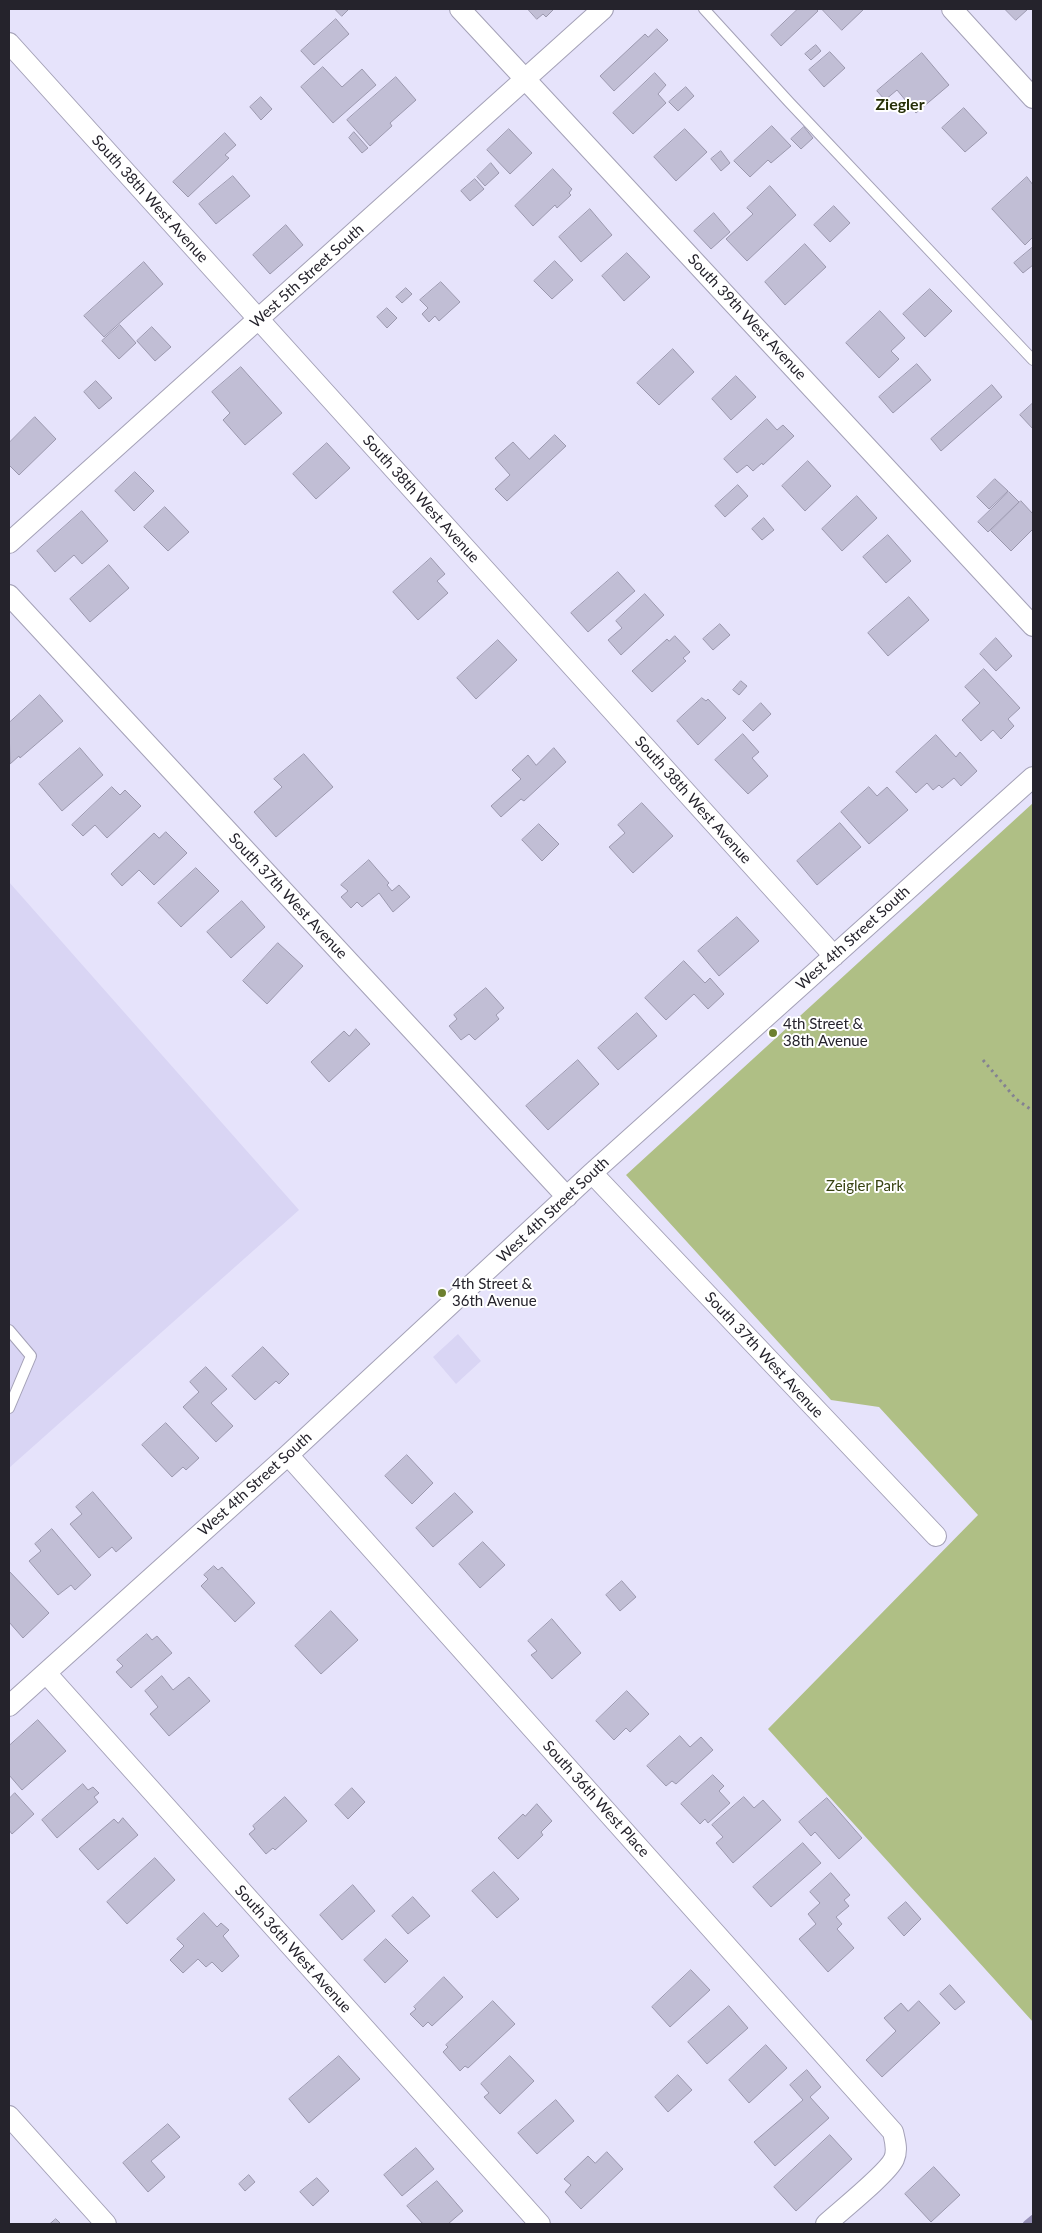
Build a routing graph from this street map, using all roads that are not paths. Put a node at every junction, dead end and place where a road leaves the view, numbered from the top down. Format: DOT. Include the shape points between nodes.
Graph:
graph roads {
  1 [pos="460,9"];
  2 [pos="603,9"];
  3 [pos="704,9"];
  4 [pos="952,9"];
  5 [pos="9,43"];
  6 [pos="525,79"];
  7 [pos="1033,98"];
  8 [pos="259,319"];
  9 [pos="1033,360"];
  10 [pos="9,543"];
  11 [pos="9,595"];
  12 [pos="1033,626"];
  13 [pos="1033,777"];
  14 [pos="834,956"];
  15 [pos="592,1173"];
  16 [pos="567,1197"];
  17 [pos="9,1330"];
  18 [pos="9,1408"];
  19 [pos="288,1455"];
  20 [pos="936,1536"];
  21 [pos="46,1673"];
  22 [pos="9,1706"];
  23 [pos="9,2116"];
  24 [pos="106,2224"];
  25 [pos="540,2224"];
  26 [pos="826,2224"];
  1 -- 6 [label="street, South 39th West Avenue"];
  2 -- 6 [label="street, West 5th Street South"];
  3 -- 9 [label="lane"];
  4 -- 7 [label="street"];
  5 -- 8 [label="street, South 38th West Avenue"];
  6 -- 8 [label="street, West 5th Street South"];
  6 -- 12 [label="street, South 39th West Avenue"];
  8 -- 10 [label="street, West 5th Street South"];
  8 -- 14 [label="street, South 38th West Avenue"];
  11 -- 16 [label="street, South 37th West Avenue"];
  13 -- 14 [label="street, West 4th Street South"];
  14 -- 15 [label="street, West 4th Street South"];
  15 -- 16 [label="street, West 4th Street South"];
  15 -- 20 [label="street, South 37th West Avenue"];
  16 -- 19 [label="street, West 4th Street South"];
  17 -- 18 [label="lane" via="31,1356"];
  19 -- 21 [label="street, West 4th Street South"];
  19 -- 26 [label="street, South 36th West Place" via="893,2132 894,2160"];
  21 -- 22 [label="street, West 4th Street South"];
  21 -- 25 [label="street, South 36th West Avenue"];
  23 -- 24 [label="street"];
}
